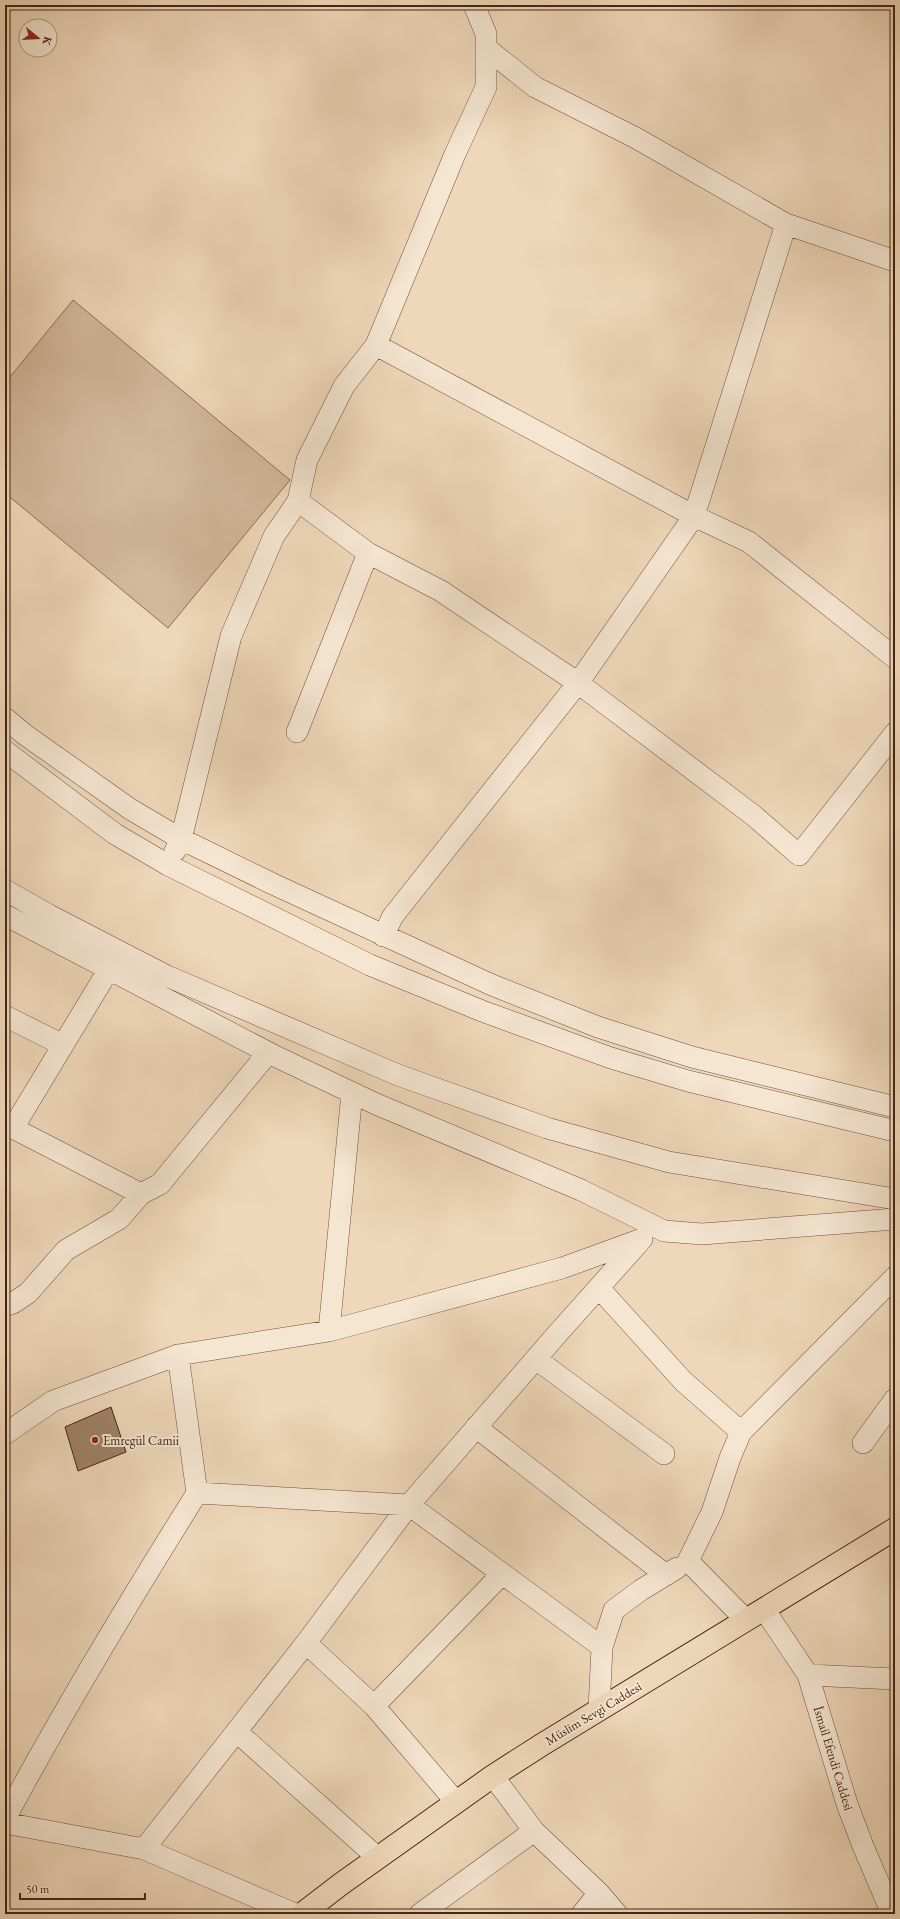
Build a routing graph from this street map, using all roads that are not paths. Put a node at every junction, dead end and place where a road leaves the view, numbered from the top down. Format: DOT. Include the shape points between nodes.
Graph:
graph roads {
  1 [pos="474,5"];
  2 [pos="486,48"];
  3 [pos="786,224"];
  4 [pos="895,261"];
  5 [pos="376,345"];
  6 [pos="298,501"];
  7 [pos="694,516"];
  8 [pos="368,553"];
  9 [pos="895,658"];
  10 [pos="578,683"];
  11 [pos="5,718"];
  12 [pos="297,732"];
  13 [pos="895,732"];
  14 [pos="5,751"];
  15 [pos="181,839"];
  16 [pos="168,865"];
  17 [pos="5,890"];
  18 [pos="5,915"];
  19 [pos="383,936"];
  20 [pos="109,969"];
  21 [pos="5,1016"];
  22 [pos="63,1045"];
  23 [pos="268,1053"];
  24 [pos="352,1093"];
  25 [pos="895,1107"];
  26 [pos="9,1126"];
  27 [pos="895,1131"];
  28 [pos="141,1194"];
  29 [pos="895,1199"];
  30 [pos="895,1219"];
  31 [pos="664,1232"];
  32 [pos="642,1239"];
  33 [pos="599,1288"];
  34 [pos="890,1290"];
  35 [pos="5,1306"];
  36 [pos="329,1331"];
  37 [pos="178,1355"];
  38 [pos="536,1359"];
  39 [pos="895,1399"];
  40 [pos="476,1427"];
  41 [pos="742,1432"];
  42 [pos="5,1434"];
  43 [pos="863,1443"];
  44 [pos="664,1454"];
  45 [pos="197,1493"];
  46 [pos="409,1505"];
  47 [pos="893,1533"];
  48 [pos="688,1561"];
  49 [pos="502,1574"];
  50 [pos="666,1575"];
  51 [pos="755,1614"];
  52 [pos="306,1643"];
  53 [pos="602,1647"];
  54 [pos="808,1675"];
  55 [pos="895,1679"];
  56 [pos="374,1706"];
  57 [pos="599,1709"];
  58 [pos="237,1732"];
  59 [pos="493,1776"];
  60 [pos="456,1802"];
  61 [pos="5,1819"];
  62 [pos="5,1823"];
  63 [pos="534,1831"];
  64 [pos="144,1849"];
  65 [pos="378,1858"];
  66 [pos="599,1893"];
  67 [pos="295,1914"];
  68 [pos="302,1914"];
  69 [pos="420,1914"];
  70 [pos="582,1914"];
  71 [pos="617,1914"];
  72 [pos="892,1914"];
  1 -- 2 [label="street" via="486,34"];
  2 -- 3 [label="street" via="535,87 636,138"];
  2 -- 5 [label="street" via="486,87 455,154"];
  3 -- 4 [label="street"];
  3 -- 7 [label="street"];
  5 -- 6 [label="street" via="344,386 307,460"];
  5 -- 7 [label="street"];
  6 -- 8 [label="street"];
  6 -- 15 [label="street" via="274,536 231,636"];
  7 -- 9 [label="street" via="749,542"];
  7 -- 10 [label="street"];
  8 -- 10 [label="street" via="441,591"];
  8 -- 12 [label="street"];
  10 -- 13 [label="street" via="753,815 799,856"];
  10 -- 19 [label="street" via="393,916"];
  11 -- 15 [label="street" via="130,809"];
  14 -- 16 [label="street" via="114,834"];
  15 -- 16 [label="street"];
  15 -- 19 [label="street"];
  16 -- 27 [label="street" via="370,965 490,1014 611,1058 688,1081"];
  17 -- 29 [label="street" via="167,976 398,1075 547,1128 670,1162"];
  18 -- 20 [label="street"];
  19 -- 25 [label="street" via="492,986 598,1027 692,1057"];
  20 -- 22 [label="street"];
  20 -- 23 [label="street"];
  21 -- 22 [label="street"];
  22 -- 26 [label="street"];
  23 -- 24 [label="street"];
  23 -- 28 [label="street" via="160,1184"];
  24 -- 31 [label="street" via="581,1190"];
  24 -- 36 [label="street"];
  26 -- 28 [label="street"];
  28 -- 35 [label="street" via="119,1219 66,1250 28,1293"];
  30 -- 31 [label="street" via="702,1234"];
  31 -- 32 [label="street"];
  32 -- 33 [label="street"];
  32 -- 36 [label="street" via="562,1268"];
  33 -- 38 [label="street"];
  33 -- 41 [label="street" via="683,1381"];
  34 -- 41 [label="street"];
  36 -- 37 [label="street"];
  37 -- 42 [label="street" via="53,1401"];
  37 -- 45 [label="street"];
  38 -- 40 [label="street"];
  38 -- 44 [label="street"];
  39 -- 43 [label="street"];
  40 -- 46 [label="street"];
  40 -- 50 [label="street"];
  41 -- 48 [label="street" via="730,1458 712,1512"];
  45 -- 46 [label="street"];
  45 -- 61 [label="street" via="137,1589"];
  46 -- 49 [label="street"];
  46 -- 52 [label="street"];
  47 -- 51 [label="main road, Müslim Sevgi Caddesi"];
  48 -- 50 [label="street"];
  48 -- 51 [label="street, İsmail Efendi Caddesi"];
  49 -- 53 [label="street"];
  49 -- 56 [label="street"];
  50 -- 53 [label="street" via="614,1610"];
  51 -- 54 [label="street, İsmail Efendi Caddesi"];
  51 -- 57 [label="main road, Müslim Sevgi Caddesi"];
  52 -- 56 [label="street"];
  52 -- 58 [label="street"];
  53 -- 57 [label="street"];
  54 -- 55 [label="street"];
  54 -- 72 [label="street, İsmail Efendi Caddesi" via="847,1804"];
  56 -- 60 [label="street"];
  57 -- 59 [label="main road, Müslim Sevgi Caddesi"];
  58 -- 64 [label="street"];
  58 -- 65 [label="street"];
  59 -- 60 [label="main road, Müslim Sevgi Caddesi"];
  59 -- 63 [label="street"];
  60 -- 65 [label="main road, Müslim Sevgi Caddesi"];
  62 -- 64 [label="street"];
  63 -- 66 [label="street"];
  63 -- 69 [label="street"];
  64 -- 67 [label="street"];
  65 -- 68 [label="main road, Müslim Sevgi Caddesi"];
  66 -- 70 [label="street"];
  66 -- 71 [label="street"];
}
